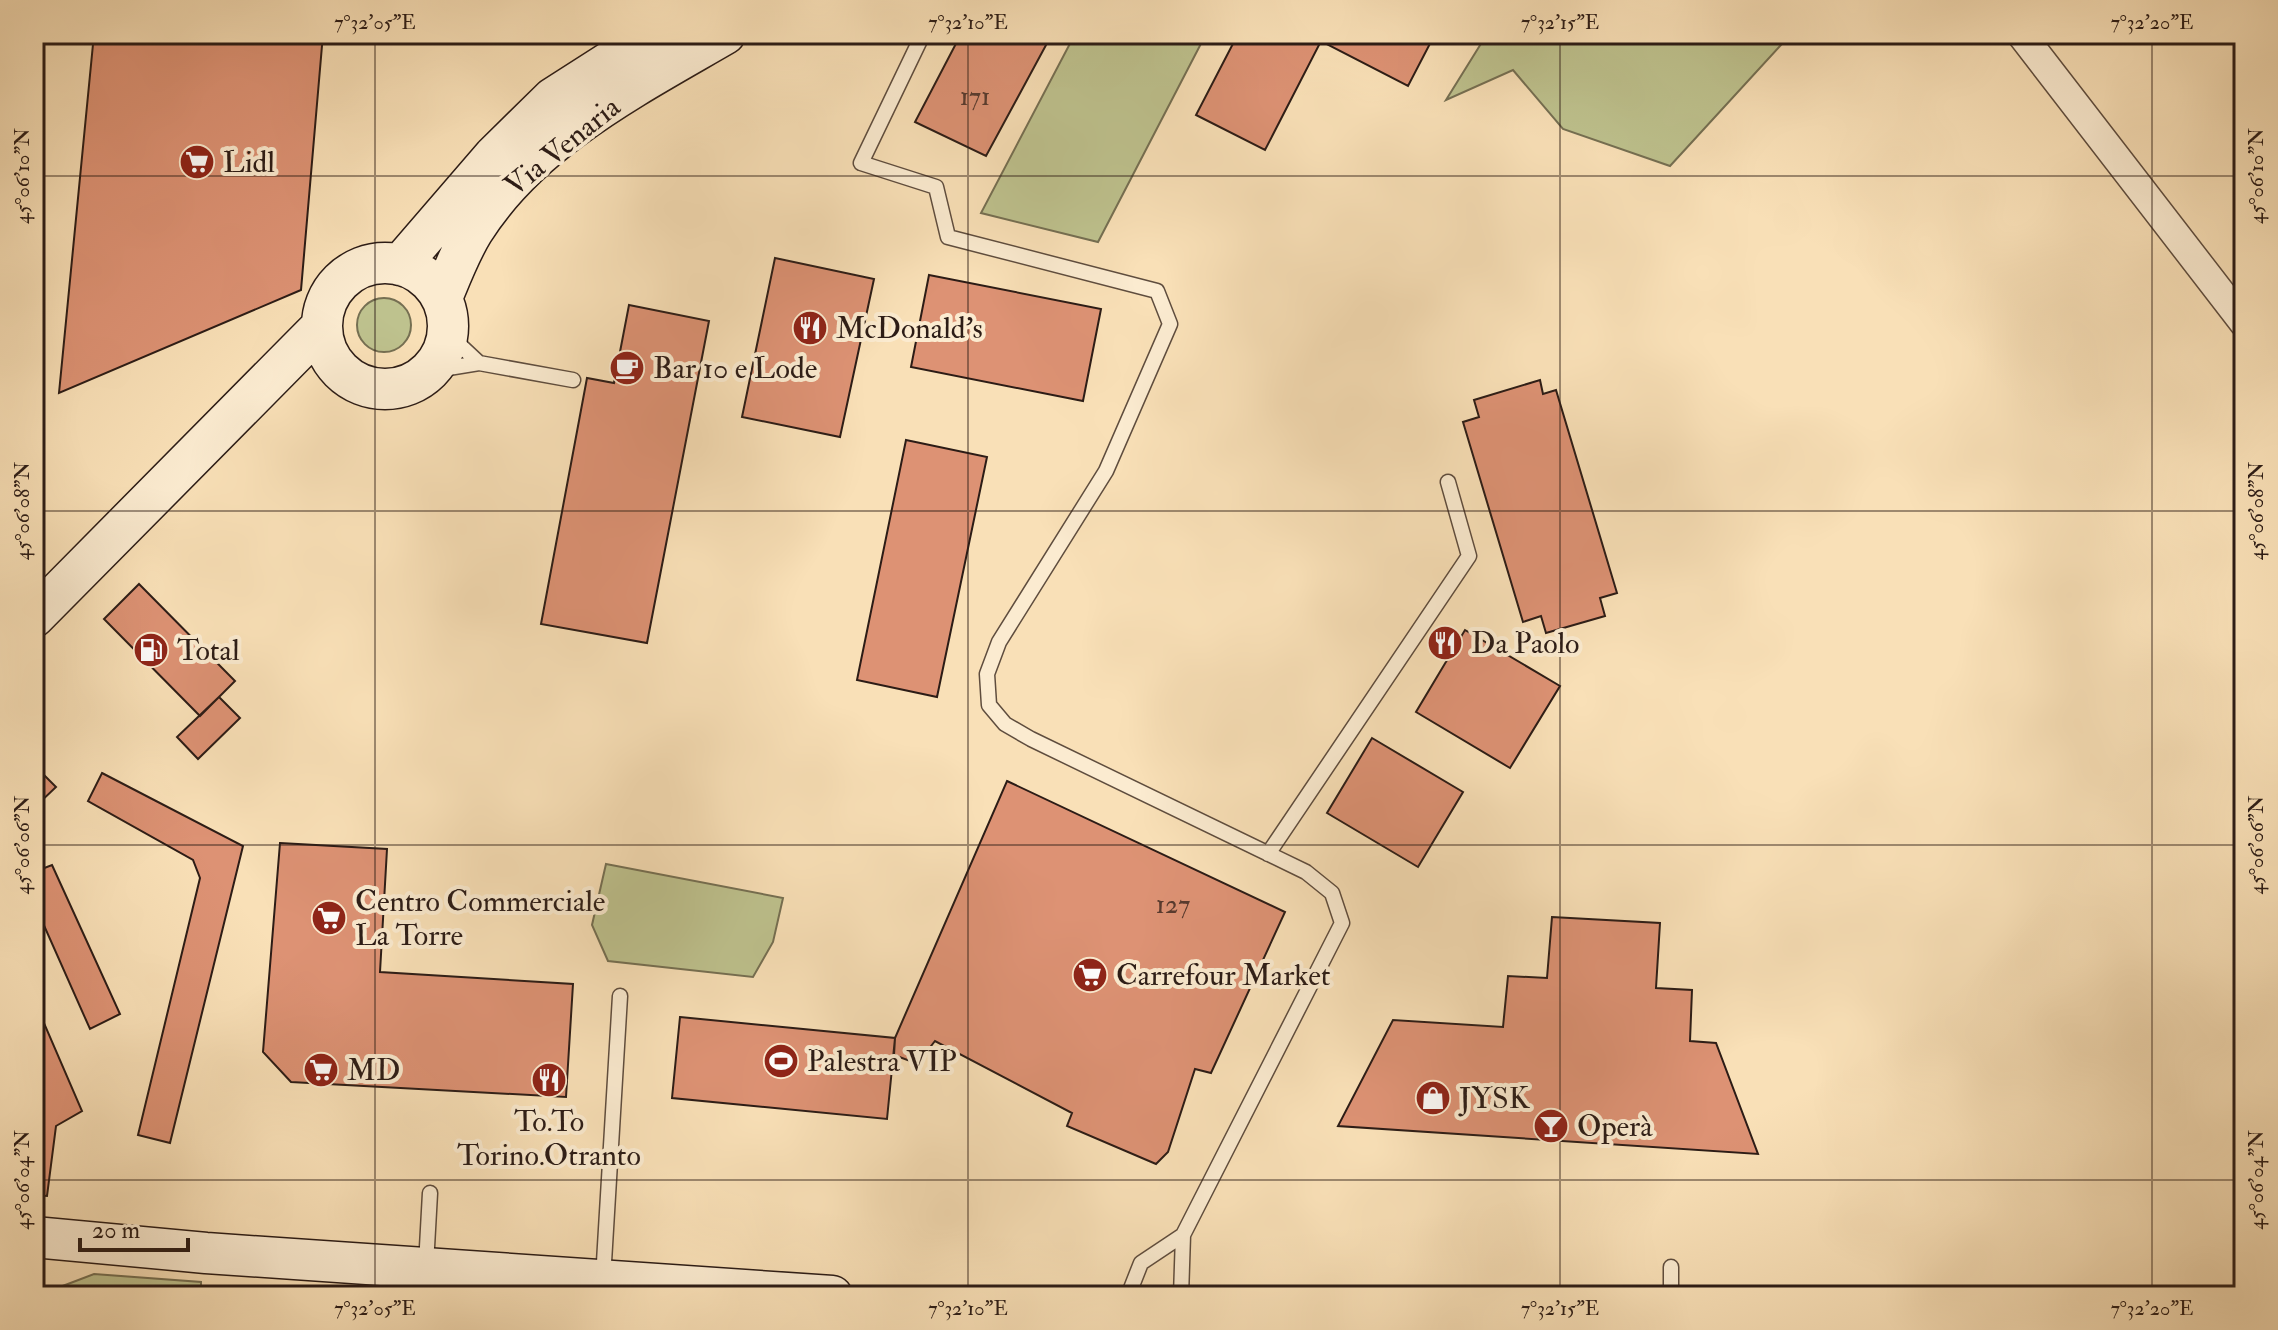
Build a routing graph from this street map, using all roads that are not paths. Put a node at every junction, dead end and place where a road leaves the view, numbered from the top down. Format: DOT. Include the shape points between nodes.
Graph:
graph roads {
  1 [pos="653,34"];
  2 [pos="725,34"];
  3 [pos="923,34"];
  4 [pos="2021,34"];
  5 [pos="400,265"];
  6 [pos="445,316"];
  7 [pos="2244,323"];
  8 [pos="321,327"];
  9 [pos="479,363"];
  10 [pos="335,366"];
  11 [pos="430,371"];
  12 [pos="573,380"];
  13 [pos="210,437"];
  14 [pos="1448,482"];
  15 [pos="34,617"];
  16 [pos="1268,854"];
  17 [pos="620,996"];
  18 [pos="430,1193"];
  19 [pos="1183,1235"];
  20 [pos="37,1243"];
  21 [pos="426,1266"];
  22 [pos="1671,1267"];
  23 [pos="603,1279"];
  24 [pos="832,1296"];
  25 [pos="1128,1296"];
  26 [pos="1181,1296"];
  27 [pos="1671,1296"];
  1 -- 5 [label="main road, Via Venaria" via="553,98 494,156"];
  2 -- 6 [label="main road, Via Venaria" via="585,118 513,180 472,232"];
  3 -- 16 [label="lane" via="861,163 936,187 948,237 1157,291 1170,324 1106,471 999,642 987,674 989,705 1005,724 1031,739"];
  4 -- 7 [label="street"];
  5 -- 6 [label="main road" via="432,283"];
  5 -- 8 [label="main road" via="381,263 346,276 328,299"];
  6 -- 9 [label="lane"];
  6 -- 11 [label="main road" via="442,354"];
  8 -- 10 [label="main road"];
  8 -- 13 [label="main road"];
  9 -- 11 [label="lane"];
  9 -- 12 [label="lane"];
  10 -- 11 [label="main road" via="371,388 413,383"];
  10 -- 13 [label="main road"];
  13 -- 15 [label="main road"];
  14 -- 16 [label="lane" via="1469,556"];
  16 -- 19 [label="lane" via="1306,872 1332,893 1342,923"];
  17 -- 23 [label="lane"];
  18 -- 21 [label="lane"];
  19 -- 25 [label="lane" via="1141,1263"];
  19 -- 26 [label="lane"];
  20 -- 21 [label="main road"];
  21 -- 23 [label="main road"];
  22 -- 27 [label="lane"];
  23 -- 24 [label="main road"];
}
